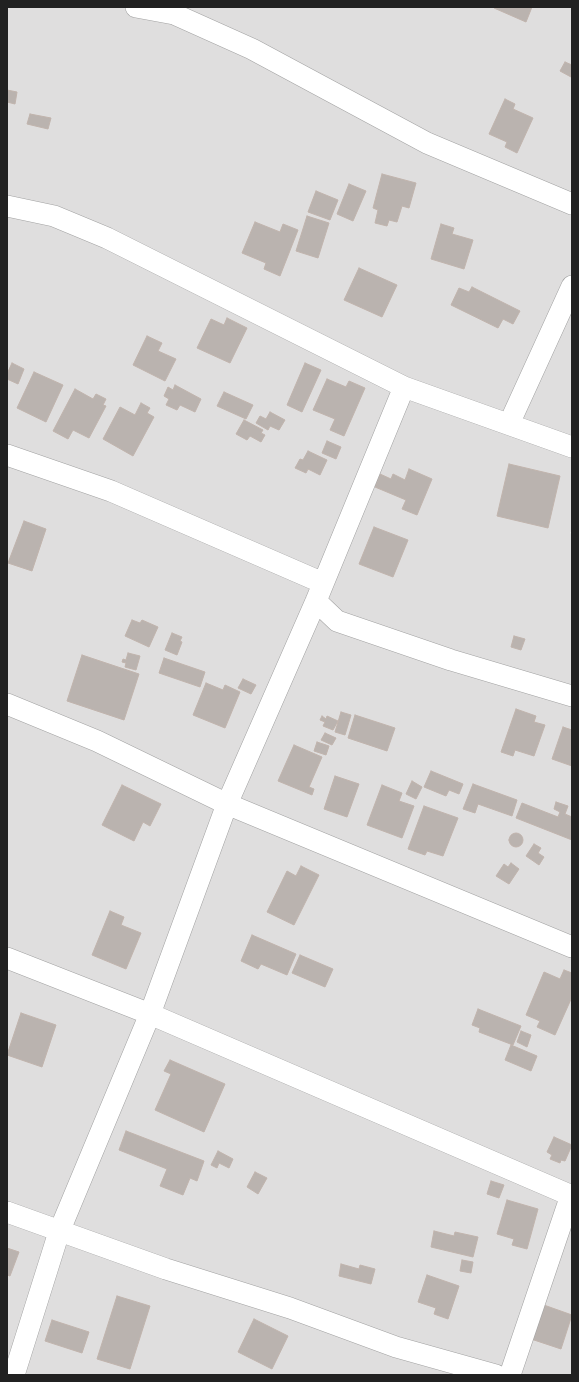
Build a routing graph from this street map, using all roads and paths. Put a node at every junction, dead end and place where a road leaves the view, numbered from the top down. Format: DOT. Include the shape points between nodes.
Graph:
graph roads {
  1 [pos="136,7"];
  2 [pos="572,204"];
  3 [pos="7,206"];
  4 [pos="572,286"];
  5 [pos="404,387"];
  6 [pos="509,424"];
  7 [pos="572,447"];
  8 [pos="7,455"];
  9 [pos="319,592"];
  10 [pos="337,621"];
  11 [pos="302,630"];
  12 [pos="572,696"];
  13 [pos="7,704"];
  14 [pos="227,804"];
  15 [pos="572,948"];
  16 [pos="7,958"];
  17 [pos="150,1014"];
  18 [pos="572,1196"];
  19 [pos="7,1212"];
  20 [pos="59,1232"];
  21 [pos="14,1375"];
  22 [pos="496,1375"];
  23 [pos="510,1375"];
  1 -- 2 [label="street" via="174,14 252,49 427,143"];
  3 -- 5 [label="street" via="54,216 107,238"];
  4 -- 6 [label="street"];
  5 -- 6 [label="street"];
  5 -- 9 [label="street"];
  6 -- 7 [label="street"];
  8 -- 9 [label="street" via="111,491"];
  9 -- 10 [label="street"];
  9 -- 11 [label="street"];
  10 -- 11 [label="street"];
  10 -- 12 [label="street" via="451,660"];
  11 -- 14 [label="street"];
  13 -- 14 [label="street" via="97,741"];
  14 -- 15 [label="street"];
  14 -- 17 [label="street"];
  16 -- 17 [label="street"];
  17 -- 18 [label="street"];
  17 -- 20 [label="street"];
  18 -- 23 [label="street"];
  19 -- 20 [label="street"];
  20 -- 21 [label="street"];
  20 -- 22 [label="street" via="290,1308 396,1347"];
}
